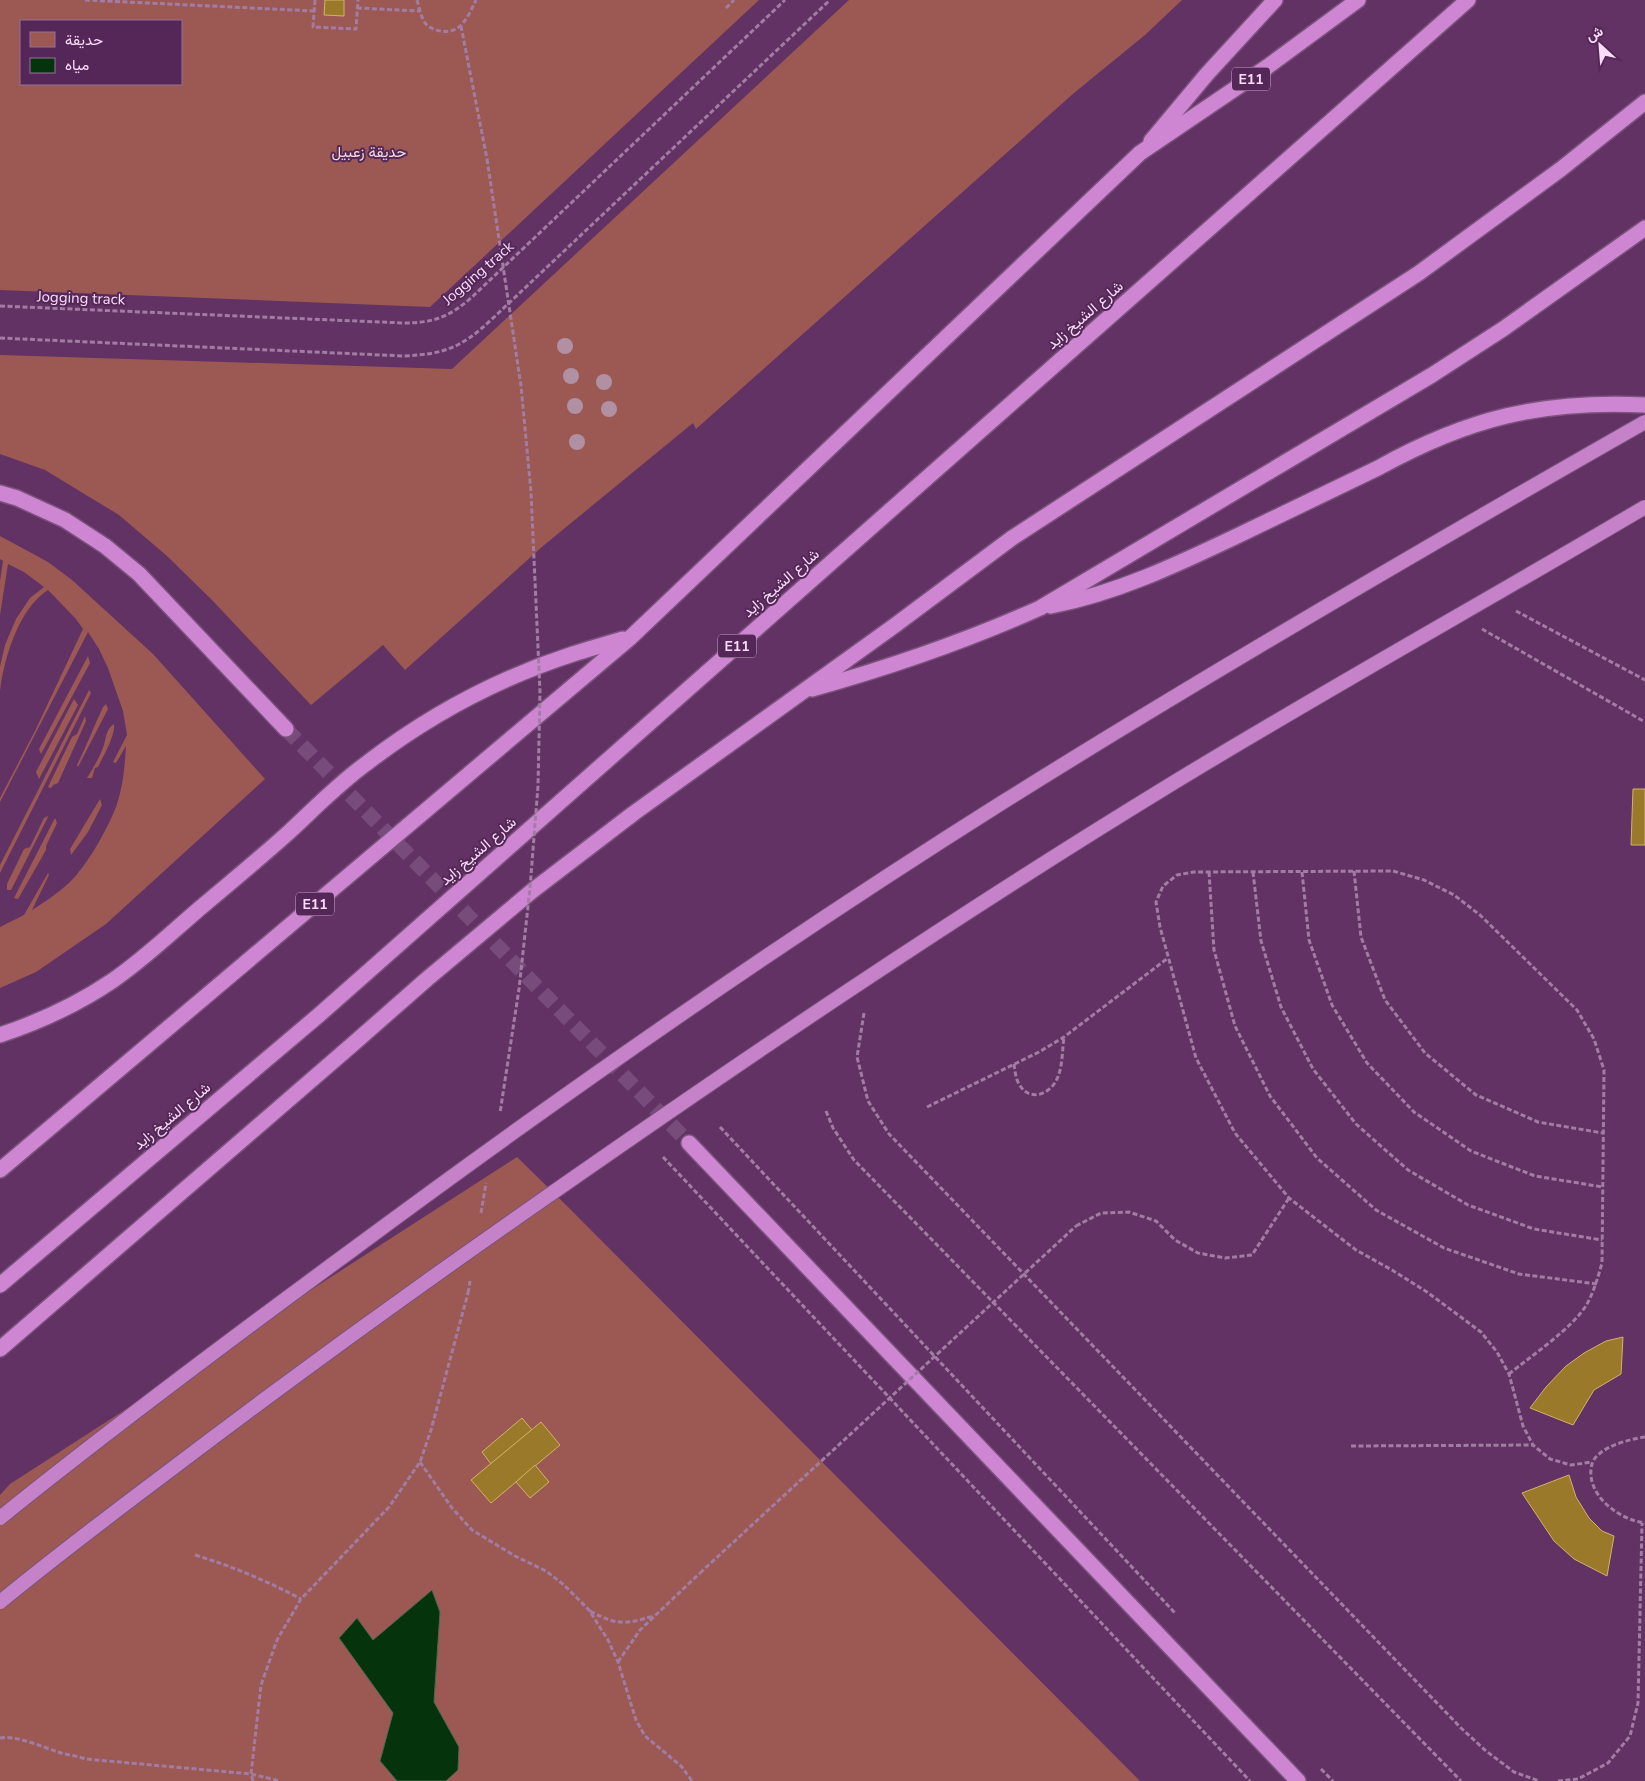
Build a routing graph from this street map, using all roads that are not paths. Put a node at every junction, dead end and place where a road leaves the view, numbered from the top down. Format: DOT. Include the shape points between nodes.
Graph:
graph roads {
  1 [pos="1275,0"];
  2 [pos="1358,0"];
  3 [pos="1468,0"];
  4 [pos="1645,102"];
  5 [pos="1638,111"];
  6 [pos="1140,153"];
  7 [pos="1645,228"];
  8 [pos="1645,405"];
  9 [pos="1645,422"];
  10 [pos="0,493"];
  11 [pos="1645,507"];
  12 [pos="1040,608"];
  13 [pos="630,638"];
  14 [pos="804,691"];
  15 [pos="286,729"];
  16 [pos="0,1035"];
  17 [pos="689,1143"];
  18 [pos="0,1170"];
  19 [pos="0,1285"];
  20 [pos="0,1349"];
  21 [pos="0,1518"];
  22 [pos="0,1602"];
  23 [pos="1298,1781"];
  1 -- 6 [label="highway"];
  2 -- 6 [label="highway, E11" via="1267,68"];
  3 -- 19 [label="highway, شارع الشيخ زايد / E11" via="326,1008"];
  4 -- 5 [label="highway"];
  5 -- 14 [label="highway" via="1419,273 1012,538"];
  6 -- 13 [label="highway, E11"];
  7 -- 12 [label="highway" via="1511,324 1432,375"];
  8 -- 12 [label="highway" via="1566,405 1526,411 1449,432 1160,572 1082,600"];
  9 -- 21 [label="highway, bridge" via="1203,678 1002,802 803,932 621,1055 442,1183 131,1414"];
  10 -- 15 [label="highway" via="65,520 126,563"];
  11 -- 22 [label="highway, bridge" via="1364,668 1171,784 794,1026 426,1281 232,1423"];
  12 -- 14 [label="highway" via="924,655"];
  13 -- 16 [label="highway" via="572,654 515,676 461,702 409,733 326,796 145,956 112,981 40,1020"];
  13 -- 18 [label="highway, E11"];
  14 -- 20 [label="highway" via="532,891"];
  17 -- 23 [label="highway"];
}
